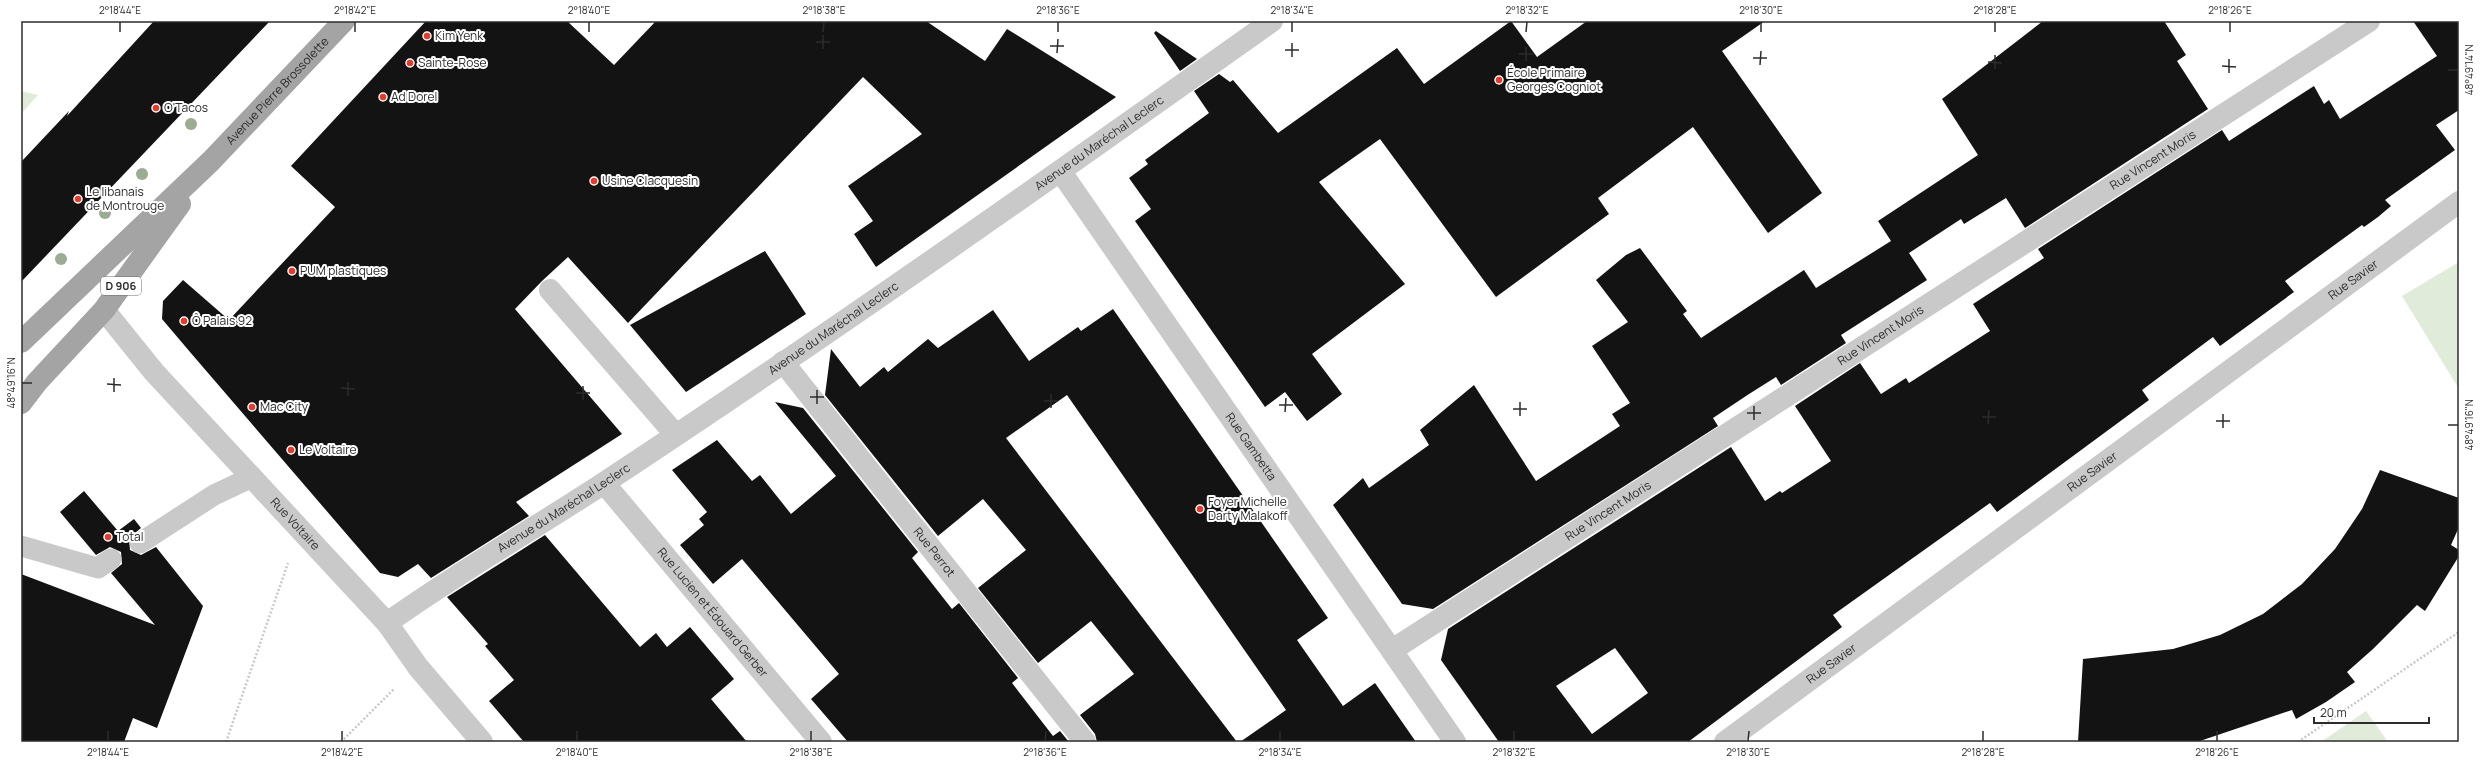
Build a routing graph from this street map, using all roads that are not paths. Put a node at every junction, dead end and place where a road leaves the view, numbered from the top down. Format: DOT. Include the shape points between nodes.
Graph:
graph roads {
  1 [pos="344,21"];
  2 [pos="1272,21"];
  3 [pos="2369,21"];
  4 [pos="211,161"];
  5 [pos="1061,172"];
  6 [pos="2459,202"];
  7 [pos="550,290"];
  8 [pos="104,310"];
  9 [pos="21,342"];
  10 [pos="783,362"];
  11 [pos="21,403"];
  12 [pos="675,434"];
  13 [pos="252,477"];
  14 [pos="604,483"];
  15 [pos="140,543"];
  16 [pos="21,546"];
  17 [pos="111,560"];
  18 [pos="387,623"];
  19 [pos="1392,650"];
  20 [pos="482,742"];
  21 [pos="821,742"];
  22 [pos="1085,742"];
  23 [pos="1455,742"];
  24 [pos="1725,742"];
  1 -- 4 [label="main road, Avenue Pierre Brossolette / D 906"];
  2 -- 5 [label="street, Avenue du Maréchal Leclerc"];
  3 -- 19 [label="street, Rue Vincent Moris"];
  4 -- 8 [label="main road, Avenue Pierre Brossolette / D 906"];
  4 -- 9 [label="main road, Avenue Pierre Brossolette / D 906"];
  5 -- 10 [label="street, Avenue du Maréchal Leclerc"];
  5 -- 19 [label="street, Rue Gambetta"];
  6 -- 24 [label="street, Rue Savier"];
  7 -- 12 [label="street"];
  8 -- 11 [label="main road, Avenue Pierre Brossolette / D 906" via="36,382"];
  8 -- 13 [label="street, Rue Voltaire" via="154,372"];
  10 -- 12 [label="street, Avenue du Maréchal Leclerc"];
  10 -- 22 [label="street, Rue Perrot"];
  12 -- 14 [label="street, Avenue du Maréchal Leclerc"];
  13 -- 15 [label="lane" via="214,495"];
  13 -- 18 [label="street, Rue Voltaire"];
  14 -- 18 [label="street, Avenue du Maréchal Leclerc"];
  14 -- 21 [label="street, Rue Lucien et Édouard Gerber"];
  16 -- 17 [label="lane" via="98,568"];
  18 -- 20 [label="street, Rue Voltaire" via="418,667"];
  19 -- 23 [label="street, Rue Gambetta"];
}
